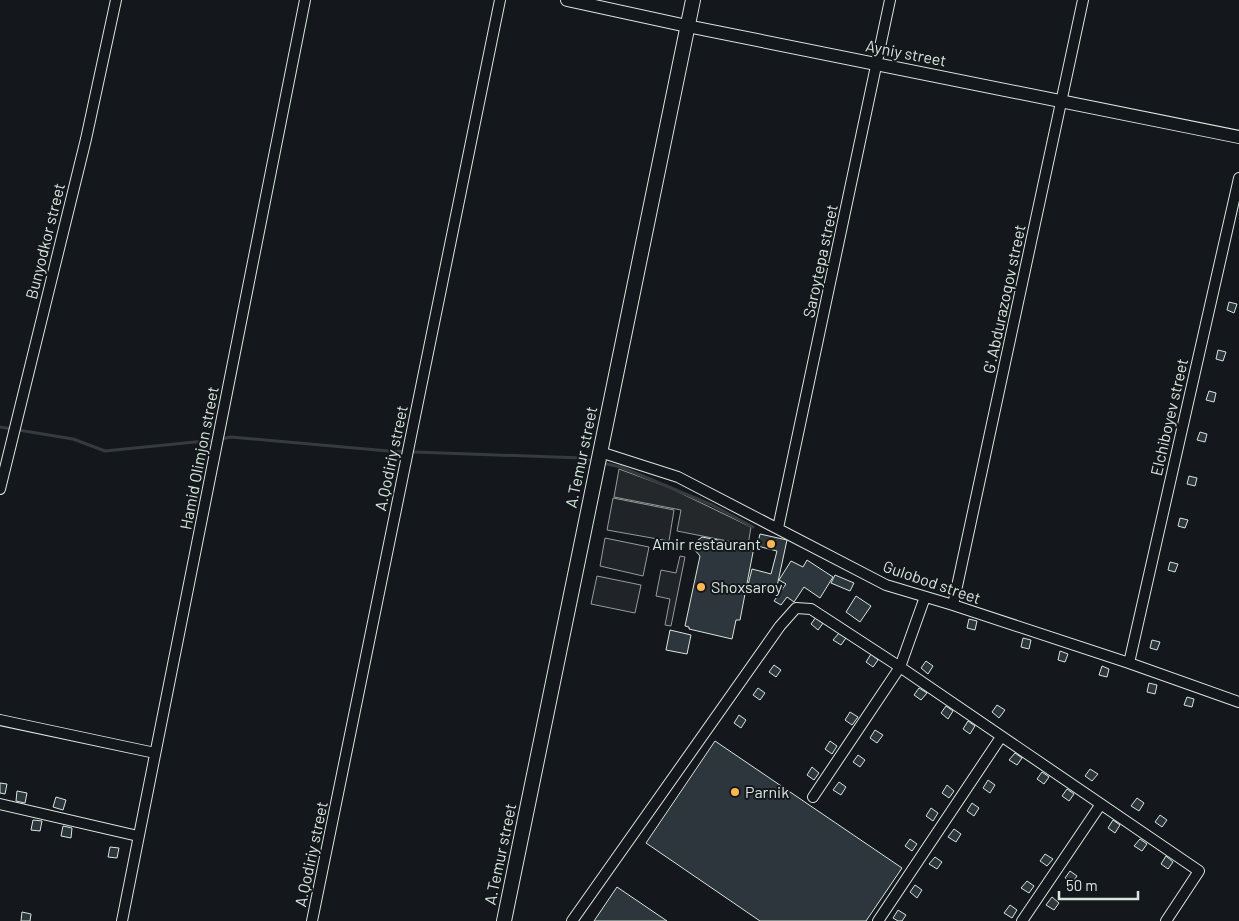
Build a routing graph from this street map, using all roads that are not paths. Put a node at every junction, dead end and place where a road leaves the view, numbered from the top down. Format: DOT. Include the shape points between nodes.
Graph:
graph roads {
  1 [pos="116,0"];
  2 [pos="305,0"];
  3 [pos="500,0"];
  4 [pos="568,0"];
  5 [pos="693,0"];
  6 [pos="890,0"];
  7 [pos="1083,0"];
  8 [pos="687,26"];
  9 [pos="878,64"];
  10 [pos="1062,101"];
  11 [pos="1239,137"];
  12 [pos="1239,178"];
  13 [pos="600,452"];
  14 [pos="0,489"];
  15 [pos="778,528"];
  16 [pos="925,597"];
  17 [pos="953,605"];
  18 [pos="1129,663"];
  19 [pos="900,668"];
  20 [pos="1239,702"];
  21 [pos="0,720"];
  22 [pos="1001,737"];
  23 [pos="155,752"];
  24 [pos="813,797"];
  25 [pos="0,804"];
  26 [pos="1101,804"];
  27 [pos="138,836"];
  28 [pos="122,921"];
  29 [pos="312,921"];
  30 [pos="504,921"];
  31 [pos="572,921"];
  32 [pos="878,921"];
  33 [pos="1022,921"];
  34 [pos="1166,921"];
  1 -- 14 [label="street, Bunyodkor street" via="84,148"];
  2 -- 23 [label="street, Hamid Olimjon street"];
  3 -- 29 [label="street, A.Qodiriy street"];
  4 -- 8 [label="street, Ayniy street"];
  5 -- 8 [label="main road, A.Temur street"];
  6 -- 9 [label="street, Saroytepa street"];
  7 -- 10 [label="street, G'.Abdurazoqov street"];
  8 -- 9 [label="street, Ayniy street"];
  8 -- 13 [label="main road, A.Temur street"];
  9 -- 10 [label="street, Ayniy street"];
  9 -- 15 [label="street, Saroytepa street"];
  10 -- 11 [label="street, Ayniy street"];
  10 -- 17 [label="street, G'.Abdurazoqov street"];
  12 -- 18 [label="street, Elchiboyev street"];
  13 -- 15 [label="street, Gulobod street" via="678,477"];
  13 -- 30 [label="main road, A.Temur street"];
  15 -- 16 [label="street, Gulobod street" via="886,585"];
  16 -- 17 [label="street, Gulobod street"];
  16 -- 19 [label="street"];
  17 -- 18 [label="street, Gulobod street"];
  18 -- 20 [label="street, Gulobod street"];
  19 -- 22 [label="street"];
  19 -- 24 [label="street"];
  19 -- 31 [label="street" via="811,610 796,608 780,626"];
  21 -- 23 [label="street"];
  22 -- 26 [label="street"];
  22 -- 32 [label="street"];
  23 -- 27 [label="street, Hamid Olimjon street"];
  25 -- 27 [label="street"];
  26 -- 33 [label="street"];
  26 -- 34 [label="street" via="1199,871"];
  27 -- 28 [label="street, Hamid Olimjon street"];
}
